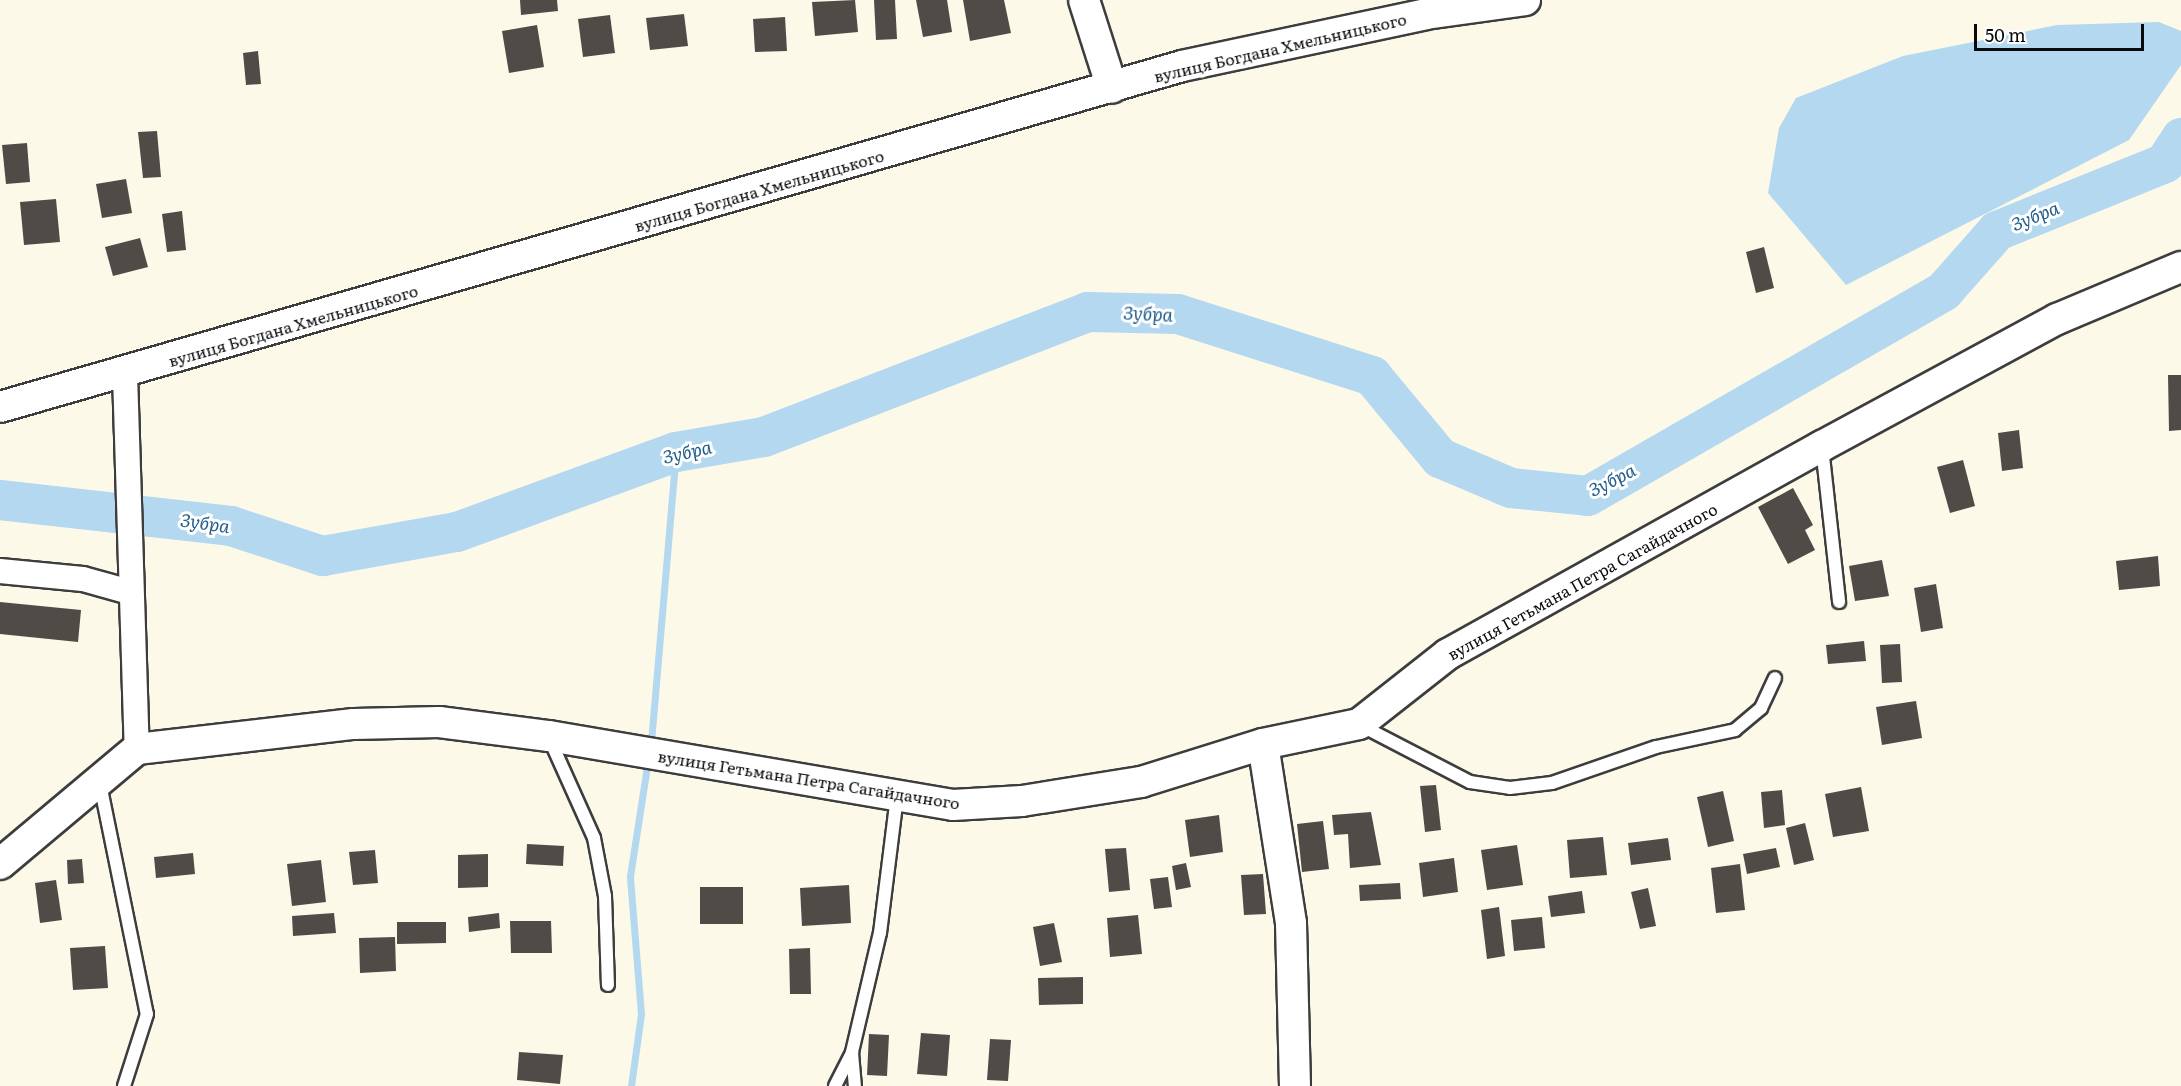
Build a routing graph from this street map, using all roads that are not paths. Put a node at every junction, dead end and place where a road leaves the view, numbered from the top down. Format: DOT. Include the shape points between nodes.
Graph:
graph roads {
  1 [pos="1084,0"];
  2 [pos="1525,0"];
  3 [pos="1112,88"];
  4 [pos="2181,267"];
  5 [pos="125,374"];
  6 [pos="0,407"];
  7 [pos="1822,446"];
  8 [pos="0,571"];
  9 [pos="130,592"];
  10 [pos="1839,602"];
  11 [pos="1775,678"];
  12 [pos="1359,724"];
  13 [pos="549,736"];
  14 [pos="1263,744"];
  15 [pos="137,749"];
  16 [pos="99,781"];
  17 [pos="897,795"];
  18 [pos="0,864"];
  19 [pos="608,985"];
  20 [pos="852,1052"];
  21 [pos="124,1086"];
  22 [pos="835,1086"];
  23 [pos="855,1086"];
  24 [pos="1295,1086"];
  1 -- 3 [label="street"];
  2 -- 3 [label="street, вулиця Богдана Хмельницького" via="1426,14 1182,66"];
  3 -- 5 [label="street, вулиця Богдана Хмельницького"];
  4 -- 7 [label="street, вулиця Гетьмана Петра Сагайдачного" via="2057,319"];
  5 -- 6 [label="street, вулиця Богдана Хмельницького"];
  5 -- 9 [label="street" via="132,539"];
  7 -- 10 [label="lane"];
  7 -- 12 [label="street, вулиця Гетьмана Петра Сагайдачного" via="1449,654"];
  8 -- 9 [label="street" via="83,579"];
  9 -- 15 [label="street"];
  11 -- 12 [label="lane" via="1761,708 1735,730 1656,747 1552,783 1510,788 1470,782"];
  12 -- 14 [label="street, вулиця Гетьмана Петра Сагайдачного"];
  13 -- 15 [label="street, вулиця Гетьмана Петра Сагайдачного" via="439,722 354,724"];
  13 -- 17 [label="street, вулиця Гетьмана Петра Сагайдачного"];
  13 -- 19 [label="lane" via="594,838 605,896"];
  14 -- 17 [label="street, вулиця Гетьмана Петра Сагайдачного" via="1141,782 1022,801 953,805"];
  14 -- 24 [label="street" via="1291,923"];
  15 -- 16 [label="street"];
  16 -- 18 [label="street"];
  16 -- 21 [label="lane" via="147,1014"];
  17 -- 20 [label="lane" via="880,933"];
  20 -- 22 [label="lane"];
  20 -- 23 [label="lane"];
}
